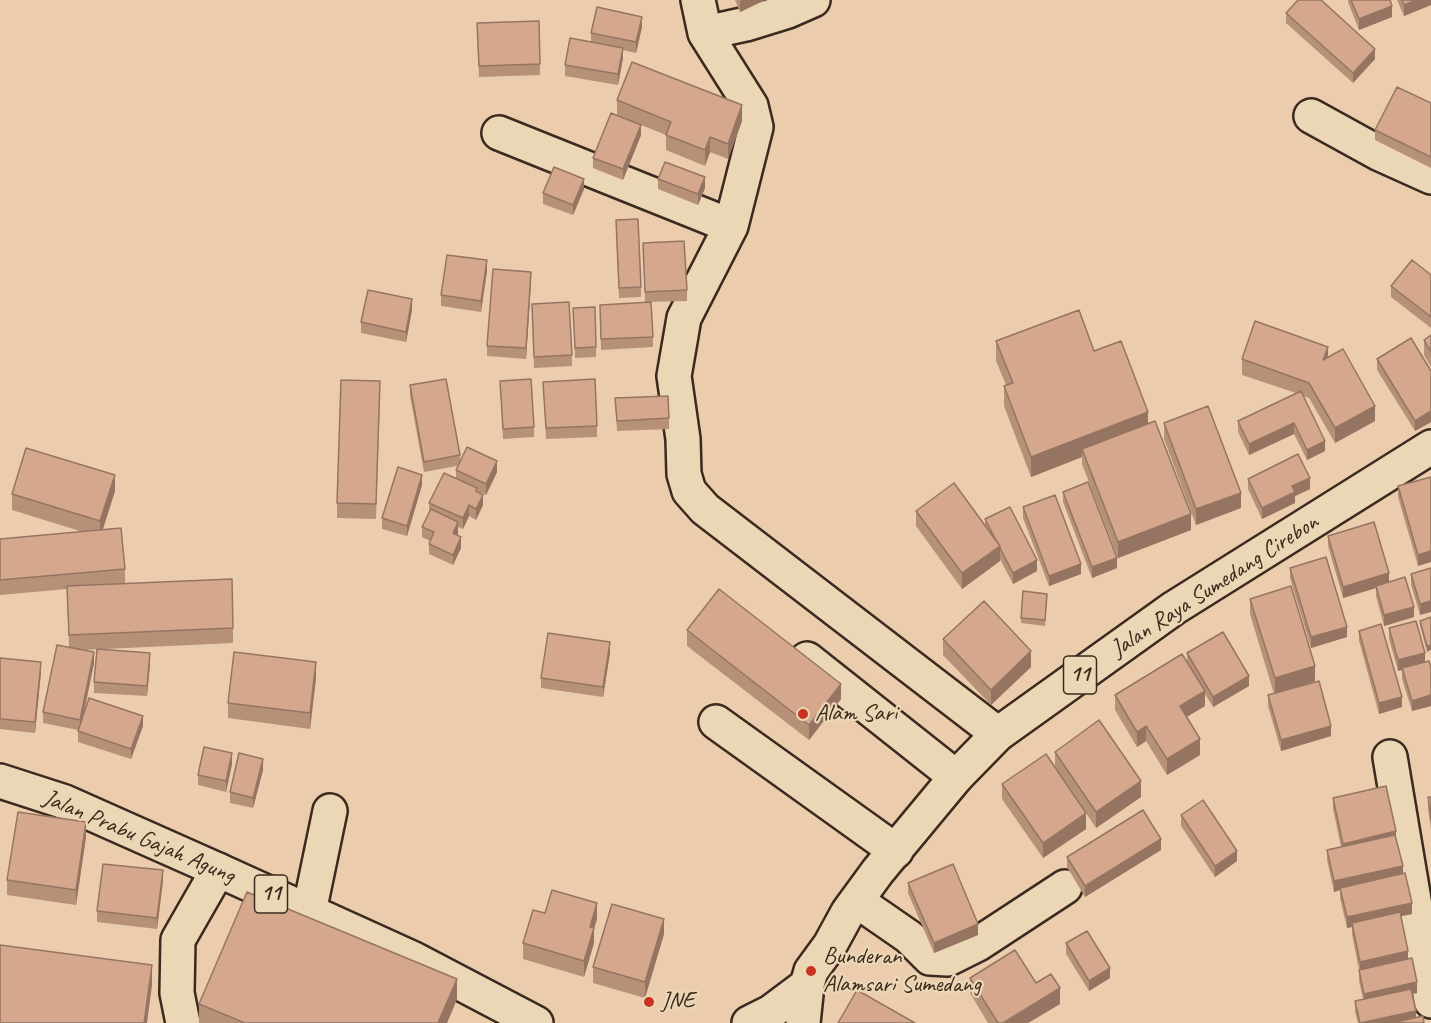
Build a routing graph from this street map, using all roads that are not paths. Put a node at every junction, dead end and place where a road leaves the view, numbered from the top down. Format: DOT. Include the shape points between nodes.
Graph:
graph roads {
  1 [pos="698,0"];
  2 [pos="813,0"];
  3 [pos="705,33"];
  4 [pos="1311,116"];
  5 [pos="499,133"];
  6 [pos="1431,177"];
  7 [pos="731,226"];
  8 [pos="1431,447"];
  9 [pos="787,643"];
  10 [pos="716,722"];
  11 [pos="998,734"];
  12 [pos="1389,757"];
  13 [pos="956,777"];
  14 [pos="0,781"];
  15 [pos="330,811"];
  16 [pos="896,851"];
  17 [pos="218,870"];
  18 [pos="1065,887"];
  19 [pos="857,901"];
  20 [pos="309,912"];
  21 [pos="1427,951"];
  22 [pos="807,985"];
  23 [pos="1431,1000"];
  24 [pos="761,1019"];
  25 [pos="183,1023"];
  26 [pos="536,1023"];
  27 [pos="803,1023"];
  1 -- 3 [label="main road"];
  2 -- 3 [label="main road" via="788,11"];
  3 -- 7 [label="main road" via="751,106 756,128"];
  4 -- 6 [label="main road"];
  5 -- 7 [label="main road"];
  7 -- 11 [label="main road" via="684,318 674,376 689,491 705,509"];
  8 -- 11 [label="main road, Jalan Raya Sumedang Cirebon / 11" via="1174,608"];
  9 -- 13 [label="main road"];
  10 -- 16 [label="main road"];
  11 -- 13 [label="main road, Jalan Raya Sumedang Cirebon / 11"];
  12 -- 21 [label="main road"];
  13 -- 16 [label="main road, Jalan Raya Sumedang Cirebon / 11"];
  14 -- 17 [label="main road, Jalan Prabu Gajah Agung / 11" via="64,802"];
  15 -- 20 [label="main road"];
  16 -- 19 [label="main road, Jalan Raya Sumedang Cirebon / 11"];
  17 -- 20 [label="main road, Jalan Prabu Gajah Agung / 11"];
  17 -- 25 [label="main road" via="178,940 177,993"];
  18 -- 19 [label="main road" via="948,959 930,958 909,937"];
  19 -- 22 [label="main road, Jalan Raya Sumedang Cirebon / 11"];
  20 -- 26 [label="main road, Jalan Prabu Gajah Agung / 11" via="414,959"];
  21 -- 23 [label="main road"];
  22 -- 24 [label="main road, 11"];
  22 -- 27 [label="main road, 11"];
}
